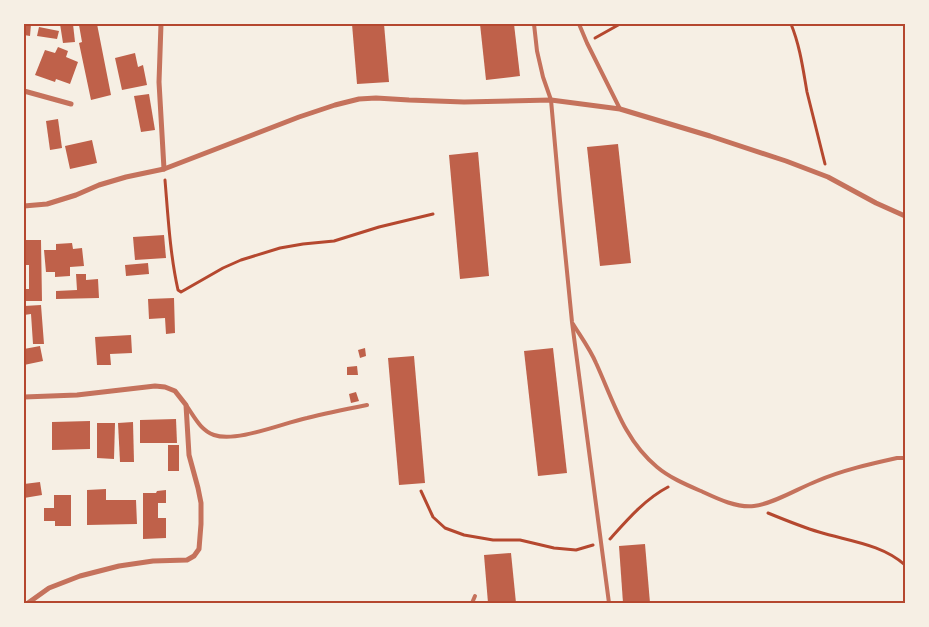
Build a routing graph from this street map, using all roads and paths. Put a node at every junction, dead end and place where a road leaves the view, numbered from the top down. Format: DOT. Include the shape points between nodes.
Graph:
graph roads {
  1 [pos="161,24"];
  2 [pos="534,24"];
  3 [pos="579,24"];
  4 [pos="620,24"];
  5 [pos="791,24"];
  6 [pos="587,43"];
  7 [pos="24,91"];
  8 [pos="551,100"];
  9 [pos="71,104"];
  10 [pos="620,110"];
  11 [pos="164,169"];
  12 [pos="828,177"];
  13 [pos="24,206"];
  14 [pos="433,214"];
  15 [pos="905,216"];
  16 [pos="572,322"];
  17 [pos="24,397"];
  18 [pos="186,405"];
  19 [pos="367,405"];
  20 [pos="905,458"];
  21 [pos="680,482"];
  22 [pos="421,491"];
  23 [pos="754,506"];
  24 [pos="601,542"];
  25 [pos="602,549"];
  26 [pos="905,565"];
  27 [pos="475,596"];
  28 [pos="28,603"];
  29 [pos="472,603"];
  30 [pos="609,603"];
  1 -- 11 [label="street" via="159,82"];
  2 -- 8 [label="lane" via="537,51"];
  3 -- 6 [label="lane"];
  4 -- 6 [label="path"];
  5 -- 12 [label="path"];
  6 -- 10 [label="lane"];
  7 -- 9 [label="street"];
  8 -- 10 [label="street"];
  8 -- 11 [label="street" via="359,99 299,117"];
  8 -- 16 [label="lane"];
  10 -- 12 [label="street" via="710,136"];
  11 -- 13 [label="street" via="99,185 47,204"];
  11 -- 14 [label="path" via="174,271 181,292 241,260 280,248 334,241"];
  12 -- 15 [label="street"];
  16 -- 21 [label="lane" via="639,450"];
  16 -- 24 [label="lane"];
  17 -- 18 [label="street" via="155,386 175,391"];
  18 -- 19 [label="lane" via="200,426 224,438"];
  18 -- 28 [label="street" via="189,455 201,503 200,540 194,556 187,560 119,566 80,576 49,588"];
  20 -- 23 [label="lane" via="849,469"];
  21 -- 23 [label="lane" via="725,501"];
  21 -- 25 [label="path" via="647,502"];
  22 -- 24 [label="path" via="433,517 445,528 464,535 576,550"];
  23 -- 26 [label="path" via="818,532 882,549"];
  24 -- 25 [label="lane"];
  25 -- 30 [label="lane"];
  27 -- 29 [label="lane"];
}
